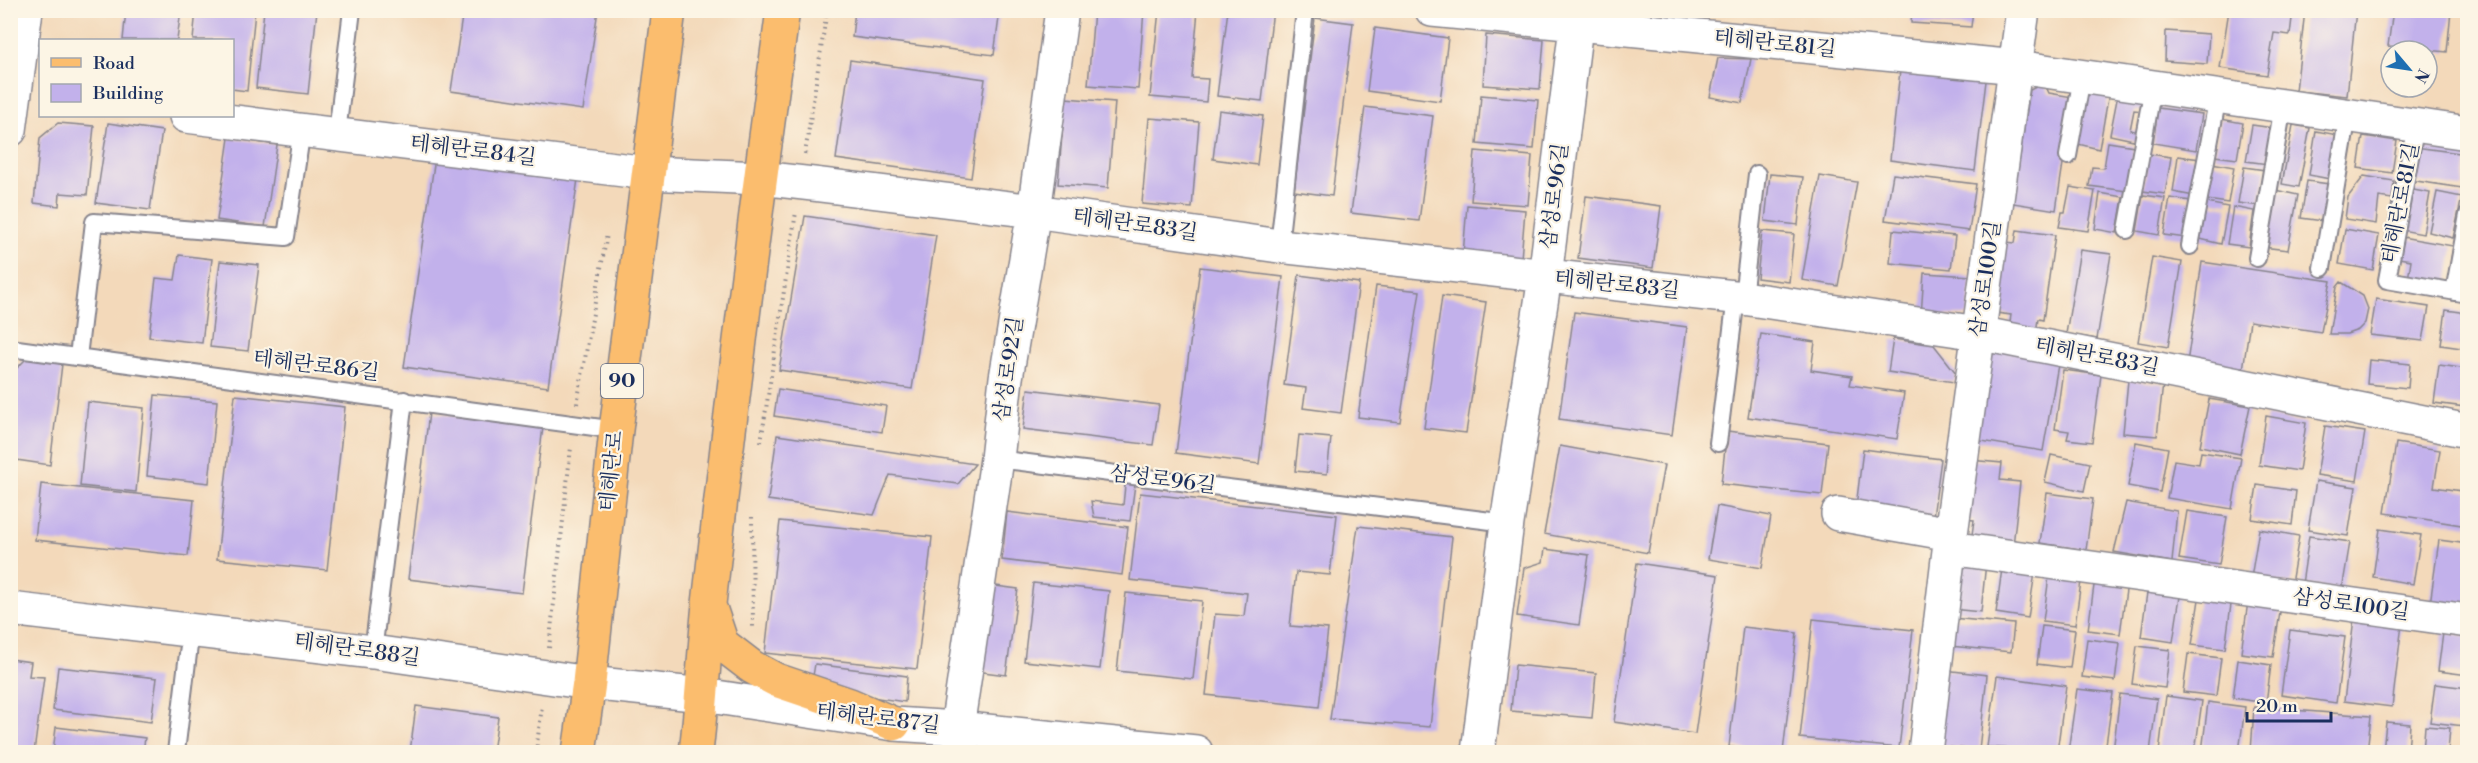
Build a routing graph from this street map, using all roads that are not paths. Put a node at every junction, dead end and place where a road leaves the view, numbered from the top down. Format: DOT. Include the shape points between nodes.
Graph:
graph roads {
  1 [pos="26,10"];
  2 [pos="352,10"];
  3 [pos="669,10"];
  4 [pos="783,10"];
  5 [pos="1062,10"];
  6 [pos="1305,10"];
  7 [pos="1432,10"];
  8 [pos="2023,10"];
  9 [pos="1577,17"];
  10 [pos="2017,67"];
  11 [pos="2082,77"];
  12 [pos="2153,87"];
  13 [pos="22,96"];
  14 [pos="2218,96"];
  15 [pos="2283,106"];
  16 [pos="2348,115"];
  17 [pos="195,117"];
  18 [pos="2416,125"];
  19 [pos="302,129"];
  20 [pos="10,130"];
  21 [pos="337,133"];
  22 [pos="2468,133"];
  23 [pos="2068,156"];
  24 [pos="648,174"];
  25 [pos="1757,174"];
  26 [pos="760,178"];
  27 [pos="1034,211"];
  28 [pos="2468,215"];
  29 [pos="2127,230"];
  30 [pos="1279,246"];
  31 [pos="2190,246"];
  32 [pos="2257,258"];
  33 [pos="2322,268"];
  34 [pos="1545,277"];
  35 [pos="2461,293"];
  36 [pos="1739,298"];
  37 [pos="1978,333"];
  38 [pos="10,348"];
  39 [pos="78,357"];
  40 [pos="404,400"];
  41 [pos="616,430"];
  42 [pos="2468,431"];
  43 [pos="1718,443"];
  44 [pos="997,459"];
  45 [pos="1838,514"];
  46 [pos="1507,523"];
  47 [pos="1951,541"];
  48 [pos="709,605"];
  49 [pos="10,609"];
  50 [pos="2468,621"];
  51 [pos="191,629"];
  52 [pos="374,652"];
  53 [pos="589,684"];
  54 [pos="703,695"];
  55 [pos="894,724"];
  56 [pos="957,728"];
  57 [pos="176,753"];
  58 [pos="579,753"];
  59 [pos="696,753"];
  60 [pos="1196,753"];
  61 [pos="1478,753"];
  62 [pos="1925,753"];
  1 -- 13 [label="street"];
  2 -- 21 [label="lane"];
  3 -- 24 [label="main road, 테헤란로 / 90"];
  4 -- 26 [label="main road"];
  5 -- 27 [label="street, 삼성로92길"];
  6 -- 30 [label="lane"];
  7 -- 9 [label="street, 테헤란로81길"];
  8 -- 10 [label="street, 삼성로100길"];
  9 -- 10 [label="street, 테헤란로81길"];
  9 -- 34 [label="street, 삼성로96길"];
  10 -- 11 [label="street, 테헤란로81길"];
  10 -- 37 [label="street, 삼성로100길"];
  11 -- 12 [label="street, 테헤란로81길"];
  11 -- 23 [label="lane"];
  12 -- 14 [label="street, 테헤란로81길"];
  12 -- 29 [label="lane"];
  13 -- 20 [label="street"];
  14 -- 15 [label="street, 테헤란로81길"];
  14 -- 31 [label="lane"];
  15 -- 16 [label="street, 테헤란로81길"];
  15 -- 32 [label="lane"];
  16 -- 18 [label="street, 테헤란로81길"];
  16 -- 33 [label="lane"];
  17 -- 19 [label="street, 테헤란로84길"];
  18 -- 22 [label="street, 테헤란로81길"];
  18 -- 35 [label="lane, 테헤란로81길" via="2387,280"];
  19 -- 21 [label="street, 테헤란로84길"];
  19 -- 39 [label="lane" via="286,237 94,222"];
  21 -- 24 [label="street, 테헤란로84길"];
  24 -- 26 [label="street, 테헤란로84길"];
  24 -- 41 [label="main road, 테헤란로 / 90"];
  25 -- 36 [label="lane"];
  26 -- 27 [label="street, 테헤란로83길"];
  26 -- 48 [label="main road"];
  27 -- 30 [label="street, 테헤란로83길"];
  27 -- 44 [label="street, 삼성로92길" via="1006,378"];
  28 -- 35 [label="lane"];
  30 -- 34 [label="street, 테헤란로83길"];
  34 -- 36 [label="street, 테헤란로83길"];
  34 -- 46 [label="street, 삼성로96길"];
  36 -- 37 [label="street, 테헤란로83길"];
  36 -- 43 [label="lane"];
  37 -- 42 [label="street, 테헤란로83길"];
  37 -- 47 [label="street, 삼성로100길"];
  38 -- 39 [label="lane, 테헤란로86길"];
  39 -- 40 [label="lane, 테헤란로86길"];
  40 -- 41 [label="lane, 테헤란로86길"];
  40 -- 52 [label="lane"];
  41 -- 53 [label="main road, 테헤란로 / 90"];
  44 -- 46 [label="lane, 삼성로96길"];
  44 -- 56 [label="street, 삼성로92길"];
  45 -- 47 [label="street"];
  46 -- 61 [label="street, 삼성로96길"];
  47 -- 50 [label="street, 삼성로100길"];
  47 -- 62 [label="street, 삼성로100길"];
  48 -- 54 [label="main road"];
  48 -- 55 [label="main road" via="722,644 752,667 776,680"];
  49 -- 51 [label="street, 테헤란로88길"];
  51 -- 52 [label="street, 테헤란로88길"];
  51 -- 57 [label="lane"];
  52 -- 53 [label="street, 테헤란로88길"];
  53 -- 54 [label="street, 테헤란로88길"];
  53 -- 58 [label="main road, 테헤란로 / 90"];
  54 -- 55 [label="street, 테헤란로87길"];
  54 -- 59 [label="main road"];
  55 -- 56 [label="street, 테헤란로87길"];
  56 -- 60 [label="street, 테헤란로87길"];
}
